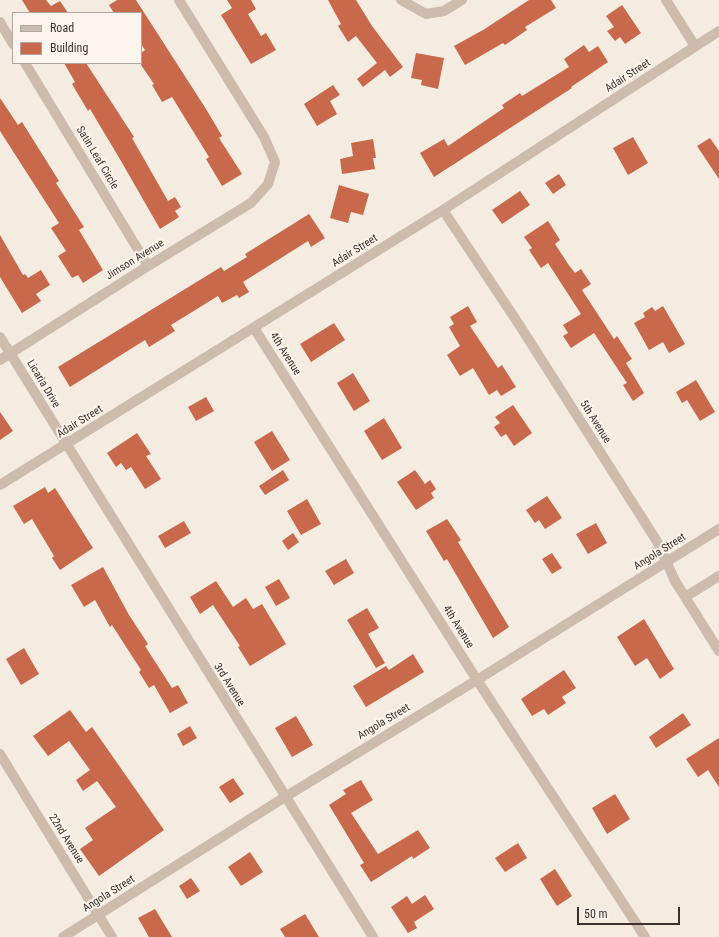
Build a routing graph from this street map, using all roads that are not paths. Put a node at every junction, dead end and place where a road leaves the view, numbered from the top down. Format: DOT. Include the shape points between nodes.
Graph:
graph roads {
  1 [pos="179,0"];
  2 [pos="401,0"];
  3 [pos="462,0"];
  4 [pos="666,0"];
  5 [pos="0,22"];
  6 [pos="719,31"];
  7 [pos="12,42"];
  8 [pos="695,46"];
  9 [pos="26,64"];
  10 [pos="443,210"];
  11 [pos="148,266"];
  12 [pos="254,328"];
  13 [pos="0,337"];
  14 [pos="11,354"];
  15 [pos="0,360"];
  16 [pos="66,445"];
  17 [pos="0,485"];
  18 [pos="719,528"];
  19 [pos="667,561"];
  20 [pos="719,576"];
  21 [pos="685,597"];
  22 [pos="719,651"];
  23 [pos="477,680"];
  24 [pos="0,754"];
  25 [pos="284,797"];
  26 [pos="99,915"];
  27 [pos="63,937"];
  28 [pos="112,937"];
  29 [pos="373,937"];
  30 [pos="645,937"];
  1 -- 11 [label="street, Jimson Avenue" via="264,137 275,162 268,184 251,203"];
  2 -- 3 [label="street" via="426,14 444,11"];
  4 -- 8 [label="street"];
  5 -- 7 [label="street"];
  6 -- 8 [label="street, Adair Street"];
  8 -- 10 [label="street, Adair Street"];
  9 -- 11 [label="street, Satin Leaf Circle"];
  10 -- 12 [label="street, Adair Street"];
  10 -- 19 [label="street, 5th Avenue" via="529,339"];
  11 -- 14 [label="street, Jimson Avenue"];
  12 -- 16 [label="street, Adair Street"];
  12 -- 23 [label="street, 4th Avenue"];
  13 -- 14 [label="street, Licaria Drive"];
  14 -- 15 [label="street, Jimson Avenue"];
  14 -- 16 [label="street, Licaria Drive"];
  16 -- 17 [label="street, Adair Street"];
  16 -- 25 [label="street, 3rd Avenue"];
  18 -- 19 [label="street, Angola Street"];
  19 -- 21 [label="street, 5th Avenue"];
  19 -- 23 [label="street, Angola Street"];
  20 -- 21 [label="street"];
  21 -- 22 [label="street, 5th Avenue"];
  23 -- 25 [label="street, Angola Street"];
  23 -- 30 [label="street, 4th Avenue"];
  24 -- 26 [label="street, 22nd Avenue"];
  25 -- 26 [label="street, Angola Street"];
  25 -- 29 [label="street, 3rd Avenue"];
  26 -- 27 [label="street, Angola Street"];
  26 -- 28 [label="street, 22nd Avenue"];
}
